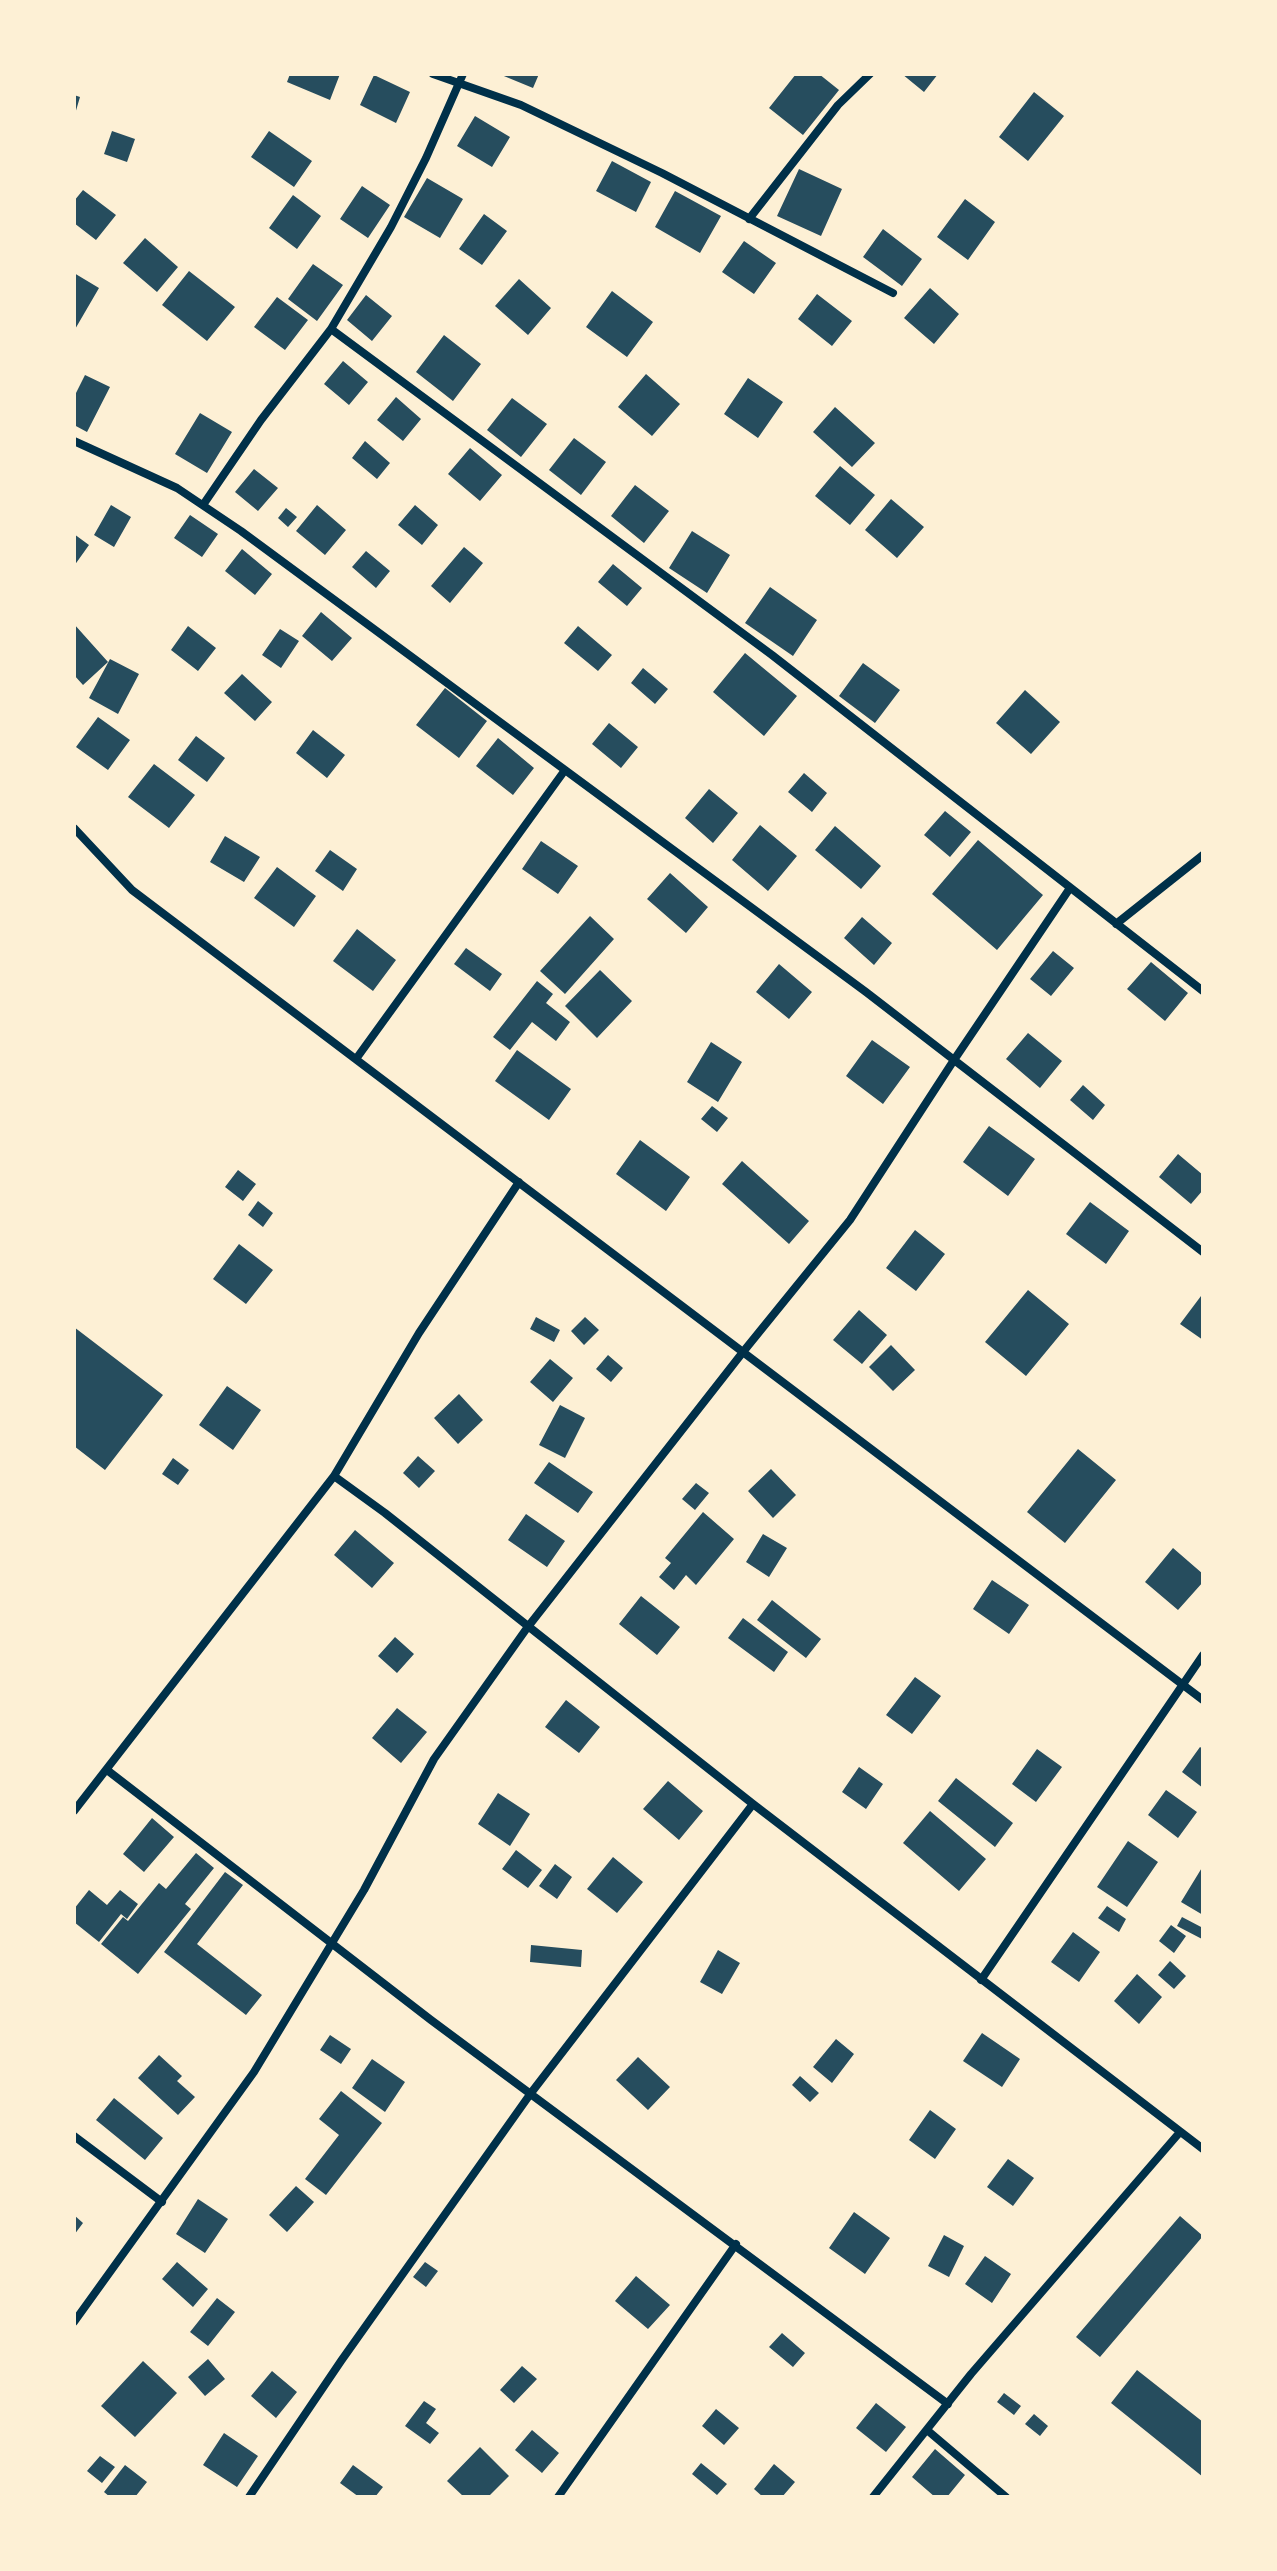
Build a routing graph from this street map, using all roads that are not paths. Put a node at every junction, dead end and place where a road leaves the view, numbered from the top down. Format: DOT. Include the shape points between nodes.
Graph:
graph roads {
  1 [pos="433,74"];
  2 [pos="870,74"];
  3 [pos="460,78"];
  4 [pos="749,219"];
  5 [pos="893,293"];
  6 [pos="331,329"];
  7 [pos="74,441"];
  8 [pos="203,505"];
  9 [pos="565,770"];
  10 [pos="74,828"];
  11 [pos="1203,855"];
  12 [pos="1070,888"];
  13 [pos="1116,924"];
  14 [pos="1203,991"];
  15 [pos="356,1059"];
  16 [pos="954,1060"];
  17 [pos="519,1182"];
  18 [pos="1203,1252"];
  19 [pos="743,1352"];
  20 [pos="334,1476"];
  21 [pos="527,1628"];
  22 [pos="1203,1655"];
  23 [pos="1182,1684"];
  24 [pos="1203,1700"];
  25 [pos="107,1770"];
  26 [pos="753,1804"];
  27 [pos="74,1811"];
  28 [pos="333,1945"];
  29 [pos="981,1980"];
  30 [pos="531,2093"];
  31 [pos="1180,2132"];
  32 [pos="74,2136"];
  33 [pos="1203,2149"];
  34 [pos="162,2202"];
  35 [pos="736,2244"];
  36 [pos="74,2322"];
  37 [pos="948,2404"];
  38 [pos="927,2430"];
  39 [pos="249,2497"];
  40 [pos="558,2497"];
  41 [pos="873,2497"];
  42 [pos="1006,2497"];
  1 -- 3 [label="street"];
  2 -- 4 [label="street" via="838,105"];
  3 -- 4 [label="street"];
  3 -- 6 [label="street" via="391,227"];
  4 -- 5 [label="street"];
  6 -- 8 [label="street"];
  6 -- 12 [label="street" via="772,655"];
  7 -- 8 [label="street"];
  8 -- 9 [label="street"];
  9 -- 15 [label="street"];
  9 -- 16 [label="street"];
  10 -- 15 [label="street" via="132,890"];
  11 -- 13 [label="street"];
  12 -- 13 [label="street"];
  12 -- 16 [label="street"];
  13 -- 14 [label="street"];
  15 -- 17 [label="street"];
  16 -- 18 [label="street"];
  16 -- 19 [label="street" via="850,1220"];
  17 -- 19 [label="street"];
  17 -- 20 [label="street" via="419,1333"];
  19 -- 21 [label="street"];
  19 -- 23 [label="street"];
  20 -- 21 [label="street"];
  20 -- 25 [label="street"];
  21 -- 26 [label="street"];
  21 -- 28 [label="street" via="434,1759"];
  22 -- 23 [label="street"];
  23 -- 24 [label="street"];
  23 -- 29 [label="street"];
  25 -- 27 [label="street"];
  25 -- 28 [label="street"];
  26 -- 29 [label="street"];
  26 -- 30 [label="street"];
  28 -- 30 [label="street"];
  28 -- 34 [label="street" via="254,2072"];
  29 -- 31 [label="street"];
  30 -- 35 [label="street"];
  30 -- 39 [label="street"];
  31 -- 33 [label="street"];
  31 -- 37 [label="street"];
  32 -- 34 [label="street"];
  34 -- 36 [label="street"];
  35 -- 37 [label="street"];
  35 -- 40 [label="street"];
  37 -- 38 [label="street"];
  38 -- 41 [label="street"];
  38 -- 42 [label="street"];
}
